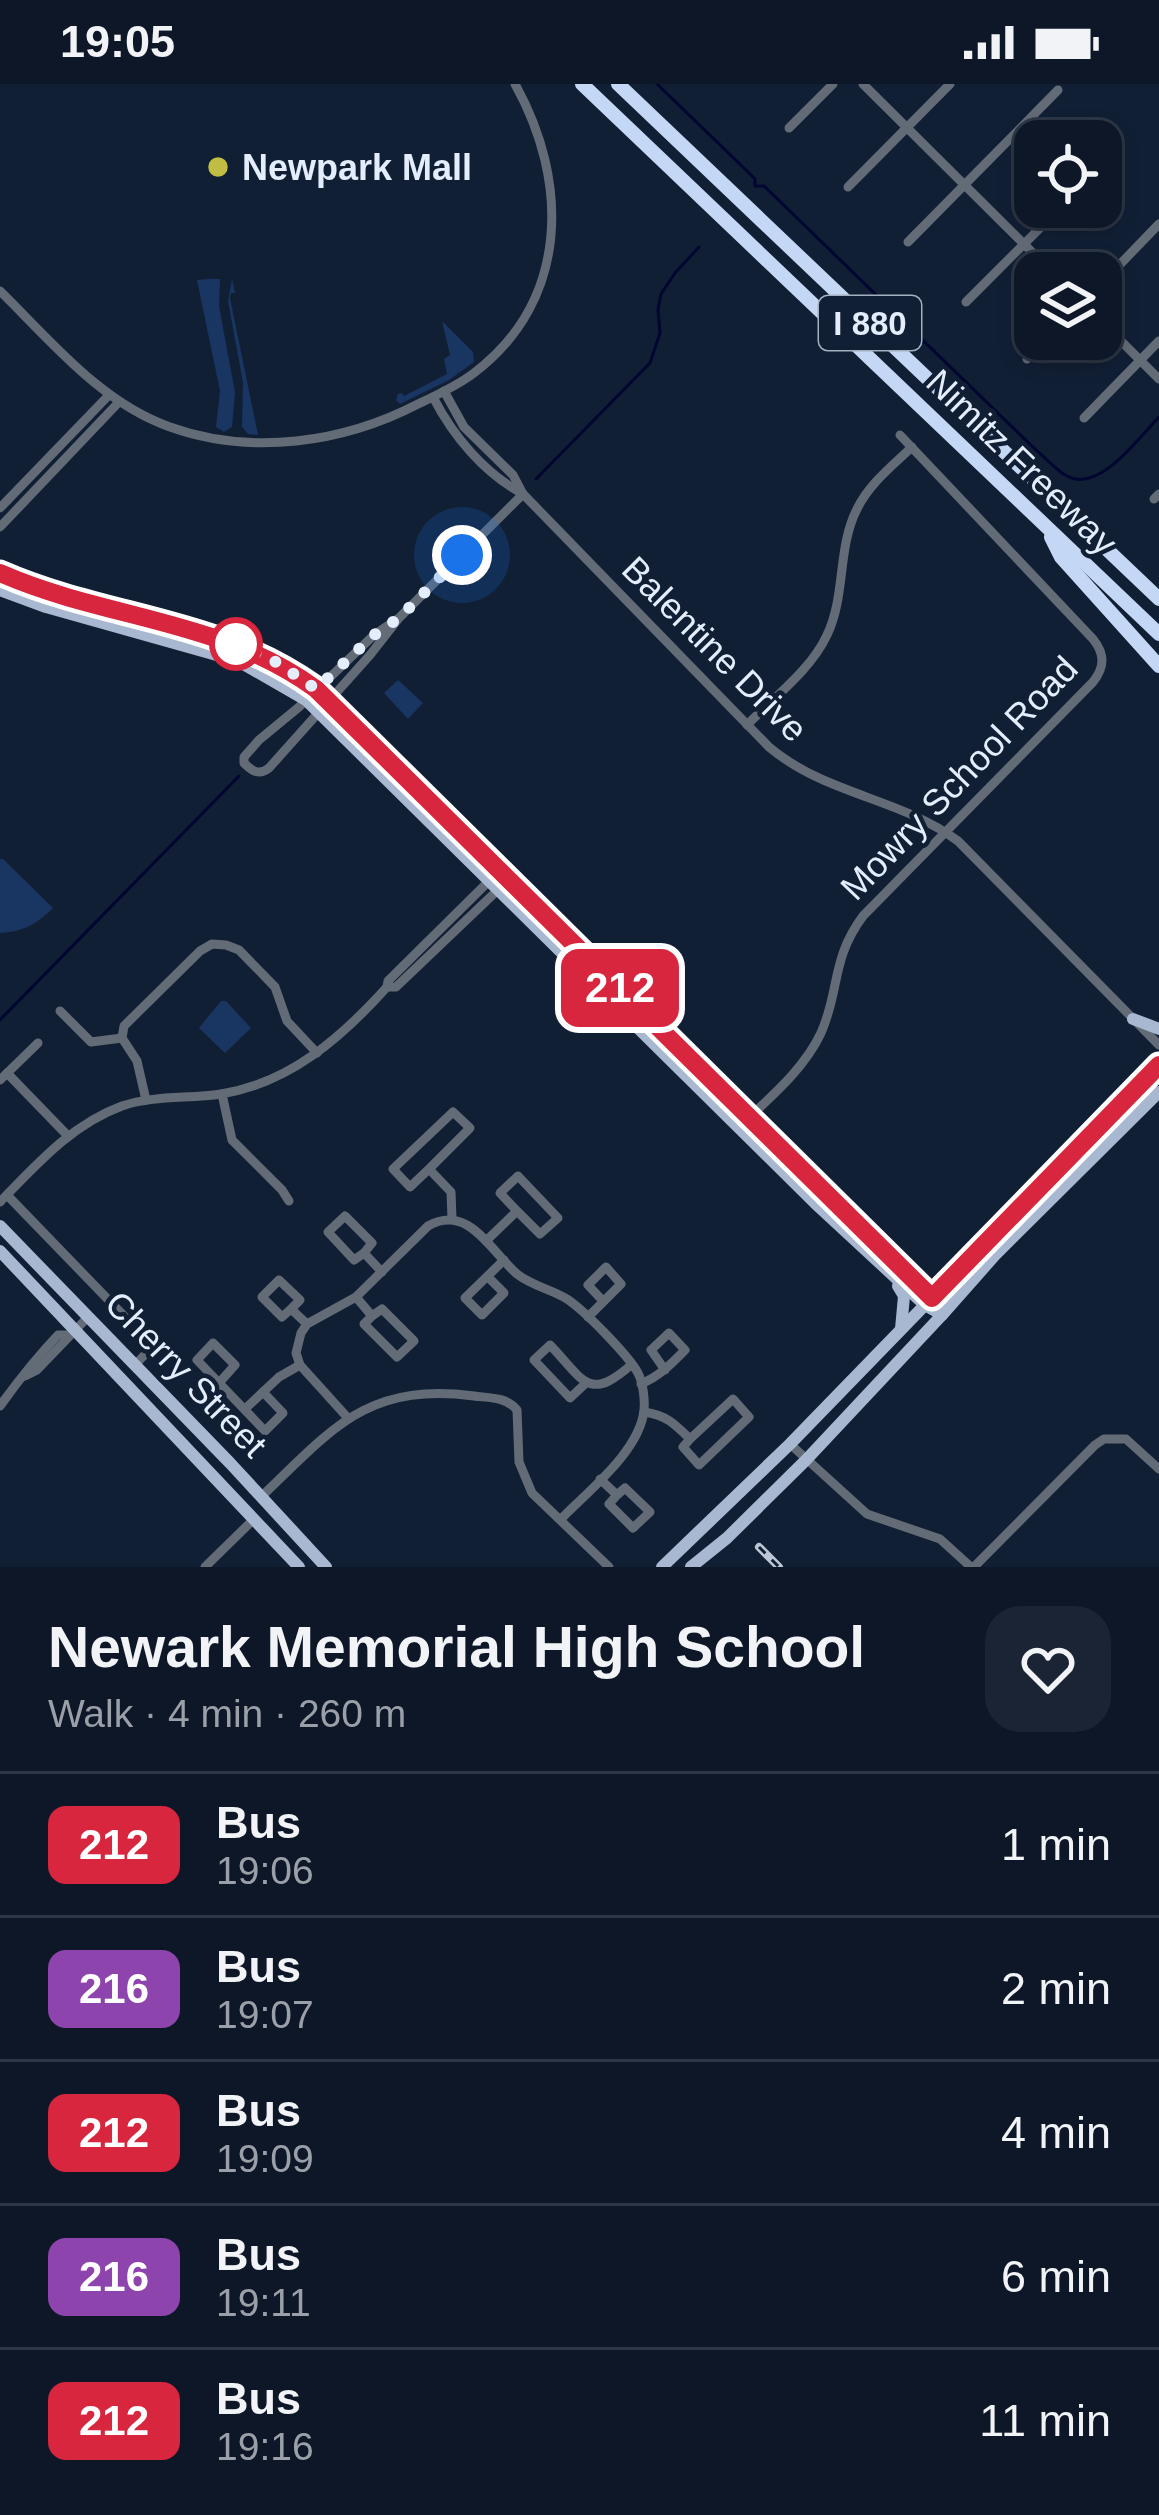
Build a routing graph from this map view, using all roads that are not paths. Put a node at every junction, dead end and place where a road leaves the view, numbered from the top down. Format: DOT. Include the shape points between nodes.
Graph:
graph roads {
  1 [pos="515,84"];
  2 [pos="583,84"];
  3 [pos="618,84"];
  4 [pos="833,84"];
  5 [pos="862,84"];
  6 [pos="950,84"];
  7 [pos="1058,90"];
  8 [pos="789,128"];
  9 [pos="906,128"];
  10 [pos="964,185"];
  11 [pos="848,187"];
  12 [pos="1159,224"];
  13 [pos="1040,228"];
  14 [pos="908,242"];
  15 [pos="1024,244"];
  16 [pos="1032,252"];
  17 [pos="1122,262"];
  18 [pos="0,291"];
  19 [pos="966,302"];
  20 [pos="1159,341"];
  21 [pos="1122,342"];
  22 [pos="1140,360"];
  23 [pos="1159,379"];
  24 [pos="438,394"];
  25 [pos="114,398"];
  26 [pos="1084,418"];
  27 [pos="900,435"];
  28 [pos="912,447"];
  29 [pos="523,494"];
  30 [pos="0,508"];
  31 [pos="0,527"];
  32 [pos="1046,527"];
  33 [pos="1121,562"];
  34 [pos="0,573"];
  35 [pos="1159,584"];
  36 [pos="0,590"];
  37 [pos="1159,599"];
  38 [pos="399,618"];
  39 [pos="1159,634"];
  40 [pos="1159,666"];
  41 [pos="316,689"];
  42 [pos="306,700"];
  43 [pos="324,706"];
  44 [pos="747,724"];
  45 [pos="945,832"];
  46 [pos="507,876"];
  47 [pos="495,885"];
  48 [pos="60,1011"];
  49 [pos="1133,1019"];
  50 [pos="1159,1029"];
  51 [pos="122,1038"];
  52 [pos="38,1043"];
  53 [pos="1159,1045"];
  54 [pos="317,1053"];
  55 [pos="1159,1064"];
  56 [pos="3,1076"];
  57 [pos="1159,1092"];
  58 [pos="222,1094"];
  59 [pos="146,1100"];
  60 [pos="744,1122"];
  61 [pos="68,1136"];
  62 [pos="429,1169"];
  63 [pos="3,1198"];
  64 [pos="289,1201"];
  65 [pos="517,1211"];
  66 [pos="452,1219"];
  67 [pos="0,1226"];
  68 [pos="486,1241"];
  69 [pos="0,1251"];
  70 [pos="364,1253"];
  71 [pos="504,1260"];
  72 [pos="382,1271"];
  73 [pos="892,1274"];
  74 [pos="488,1277"];
  75 [pos="356,1297"];
  76 [pos="603,1301"];
  77 [pos="928,1302"];
  78 [pos="291,1309"];
  79 [pos="942,1315"];
  80 [pos="372,1316"];
  81 [pos="88,1317"];
  82 [pos="588,1317"];
  83 [pos="307,1324"];
  84 [pos="901,1329"];
  85 [pos="71,1332"];
  86 [pos="135,1365"];
  87 [pos="300,1365"];
  88 [pos="631,1365"];
  89 [pos="665,1370"];
  90 [pos="219,1383"];
  91 [pos="586,1383"];
  92 [pos="641,1384"];
  93 [pos="263,1392"];
  94 [pos="0,1406"];
  95 [pos="245,1409"];
  96 [pos="644,1412"];
  97 [pos="347,1418"];
  98 [pos="690,1439"];
  99 [pos="790,1444"];
  100 [pos="806,1460"];
  101 [pos="1159,1469"];
  102 [pos="600,1479"];
  103 [pos="617,1495"];
  104 [pos="262,1496"];
  105 [pos="254,1519"];
  106 [pos="280,1519"];
  107 [pos="560,1519"];
  108 [pos="205,1567"];
  109 [pos="299,1567"];
  110 [pos="326,1567"];
  111 [pos="609,1567"];
  112 [pos="662,1567"];
  113 [pos="691,1567"];
  114 [pos="973,1567"];
  1 -- 24 [label="street" via="549,174 546,267 509,338"];
  2 -- 32 [label="highway, Nimitz Freeway / I 880"];
  3 -- 33 [label="highway, Nimitz Freeway / I 880"];
  4 -- 8 [label="street"];
  5 -- 9 [label="street"];
  6 -- 9 [label="street"];
  7 -- 10 [label="street"];
  9 -- 10 [label="street"];
  9 -- 11 [label="street"];
  10 -- 14 [label="street"];
  10 -- 15 [label="street"];
  12 -- 17 [label="street"];
  13 -- 15 [label="street"];
  15 -- 16 [label="street"];
  15 -- 19 [label="street"];
  18 -- 25 [label="street"];
  20 -- 22 [label="street"];
  21 -- 22 [label="street"];
  22 -- 23 [label="street"];
  22 -- 26 [label="street"];
  24 -- 25 [label="street" via="361,428 270,442 184,432"];
  24 -- 29 [label="street, Balentine Drive" via="455,435"];
  25 -- 30 [label="street"];
  25 -- 31 [label="street"];
  27 -- 28 [label="street, Mowry School Road"];
  28 -- 44 [label="street" via="856,511 822,645"];
  28 -- 45 [label="street, Mowry School Road" via="1093,639 1102,658 1093,682"];
  29 -- 38 [label="street"];
  29 -- 44 [label="street, Balentine Drive"];
  32 -- 39 [label="highway, Nimitz Freeway / I 880"];
  32 -- 40 [label="highway" via="1061,557"];
  33 -- 35 [label="highway"];
  33 -- 37 [label="highway, Nimitz Freeway / I 880"];
  34 -- 41 [label="main road" via="231,642"];
  36 -- 42 [label="main road" via="232,659"];
  38 -- 41 [label="street"];
  38 -- 43 [label="street"];
  41 -- 42 [label="street"];
  41 -- 43 [label="main road"];
  42 -- 43 [label="main road"];
  42 -- 43 [label="street" via="248,751 249,769 268,768"];
  43 -- 46 [label="main road"];
  43 -- 47 [label="main road"];
  44 -- 45 [label="street, Balentine Drive" via="811,776"];
  45 -- 49 [label="street, Balentine Drive"];
  45 -- 60 [label="street, Mowry School Road" via="855,926 819,1036"];
  46 -- 47 [label="street"];
  46 -- 60 [label="main road"];
  47 -- 54 [label="street"];
  47 -- 60 [label="main road"];
  48 -- 51 [label="street" via="91,1042"];
  49 -- 50 [label="main road"];
  49 -- 53 [label="street, Balentine Drive"];
  51 -- 54 [label="street" via="132,1016 200,951 226,945 274,987 287,1022"];
  51 -- 59 [label="street"];
  52 -- 56 [label="street"];
  54 -- 58 [label="street" via="287,1074"];
  55 -- 77 [label="main road"];
  56 -- 61 [label="street"];
  57 -- 79 [label="main road"];
  58 -- 59 [label="street"];
  58 -- 64 [label="street" via="232,1140"];
  59 -- 61 [label="street"];
  60 -- 73 [label="main road"];
  60 -- 77 [label="main road"];
  61 -- 63 [label="street"];
  62 -- 62 [label="street" via="470,1128 453,1112 394,1169 410,1186"];
  62 -- 66 [label="street" via="452,1192"];
  63 -- 86 [label="street" via="153,1346"];
  65 -- 65 [label="street" via="541,1234 558,1218 518,1176 500,1193"];
  65 -- 68 [label="street"];
  66 -- 68 [label="street"];
  66 -- 72 [label="street" via="428,1226"];
  67 -- 81 [label="main road, Cherry Street"];
  68 -- 71 [label="street"];
  69 -- 85 [label="main road, Cherry Street"];
  70 -- 70 [label="street" via="354,1260 328,1232 345,1216 372,1243"];
  70 -- 72 [label="street"];
  71 -- 74 [label="street"];
  71 -- 82 [label="street"];
  72 -- 75 [label="street"];
  73 -- 77 [label="main road"];
  73 -- 84 [label="main road" via="904,1296"];
  75 -- 80 [label="street"];
  75 -- 83 [label="street"];
  76 -- 82 [label="street"];
  77 -- 79 [label="main road"];
  77 -- 84 [label="main road"];
  78 -- 83 [label="street"];
  79 -- 100 [label="main road"];
  80 -- 80 [label="street" via="364,1324 397,1357 413,1341 382,1309"];
  81 -- 85 [label="street"];
  81 -- 86 [label="main road, Cherry Street"];
  82 -- 88 [label="street"];
  83 -- 87 [label="street" via="297,1342"];
  84 -- 99 [label="main road"];
  85 -- 94 [label="street"];
  85 -- 105 [label="main road, Cherry Street"];
  86 -- 104 [label="main road, Cherry Street"];
  87 -- 93 [label="street"];
  87 -- 97 [label="street"];
  88 -- 91 [label="street" via="611,1382"];
  88 -- 92 [label="street"];
  89 -- 92 [label="street"];
  90 -- 95 [label="street"];
  91 -- 91 [label="street" via="550,1345 534,1360 570,1399"];
  92 -- 96 [label="street"];
  93 -- 95 [label="street"];
  93 -- 95 [label="street" via="283,1413 265,1431"];
  96 -- 98 [label="street" via="662,1414"];
  96 -- 102 [label="street" via="632,1444"];
  97 -- 104 [label="street"];
  97 -- 107 [label="street" via="426,1393 504,1400 518,1417 526,1482"];
  98 -- 98 [label="street" via="733,1399 749,1417 699,1465 683,1447"];
  99 -- 100 [label="street"];
  99 -- 112 [label="main road"];
  100 -- 113 [label="main road"];
  100 -- 114 [label="street" via="867,1514 940,1539"];
  101 -- 114 [label="street" via="1134,1444 1104,1439"];
  102 -- 103 [label="street"];
  102 -- 107 [label="street"];
  103 -- 103 [label="street" via="625,1488 650,1512 633,1528 609,1504"];
  104 -- 106 [label="main road, Cherry Street"];
  105 -- 106 [label="main road"];
  105 -- 108 [label="street"];
  105 -- 109 [label="main road, Cherry Street"];
  106 -- 110 [label="main road, Cherry Street"];
  107 -- 111 [label="street"];
}
